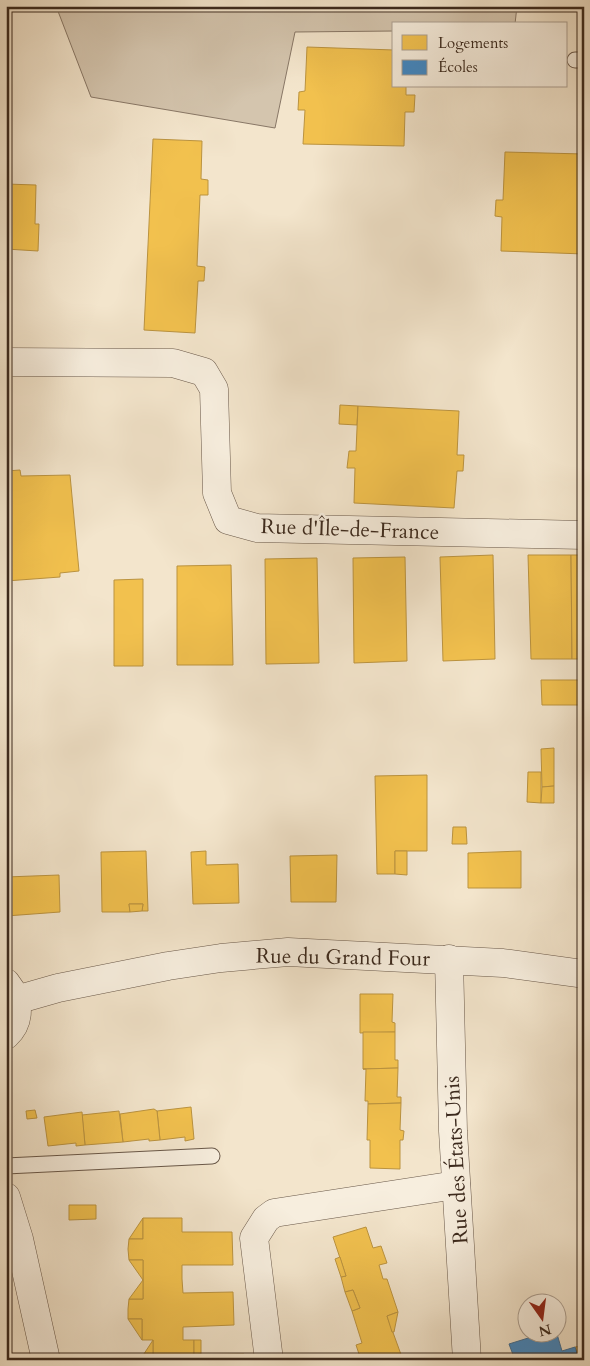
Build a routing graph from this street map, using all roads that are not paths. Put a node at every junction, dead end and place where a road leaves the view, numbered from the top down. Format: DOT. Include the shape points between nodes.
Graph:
graph roads {
  1 [pos="6,362"];
  2 [pos="584,536"];
  3 [pos="449,960"];
  4 [pos="584,974"];
  5 [pos="11,992"];
  6 [pos="6,1035"];
  7 [pos="212,1156"];
  8 [pos="6,1166"];
  9 [pos="456,1185"];
  10 [pos="6,1197"];
  11 [pos="11,1235"];
  12 [pos="46,1360"];
  13 [pos="269,1360"];
  14 [pos="467,1360"];
  1 -- 2 [label="street, Rue d'Île-de-France" via="173,363 204,372 214,389 217,493 228,520 257,528"];
  3 -- 4 [label="street, Rue du Grand Four" via="503,963"];
  3 -- 5 [label="street, Rue du Grand Four" via="288,952 221,958 67,986"];
  3 -- 9 [label="street, Rue des États-Unis"];
  5 -- 6 [label="street" via="18,1011"];
  7 -- 8 [label="lane"];
  9 -- 13 [label="street" via="274,1213 266,1220 254,1238"];
  9 -- 14 [label="street, Rue des États-Unis"];
  10 -- 11 [label="street"];
  11 -- 12 [label="street"];
}
